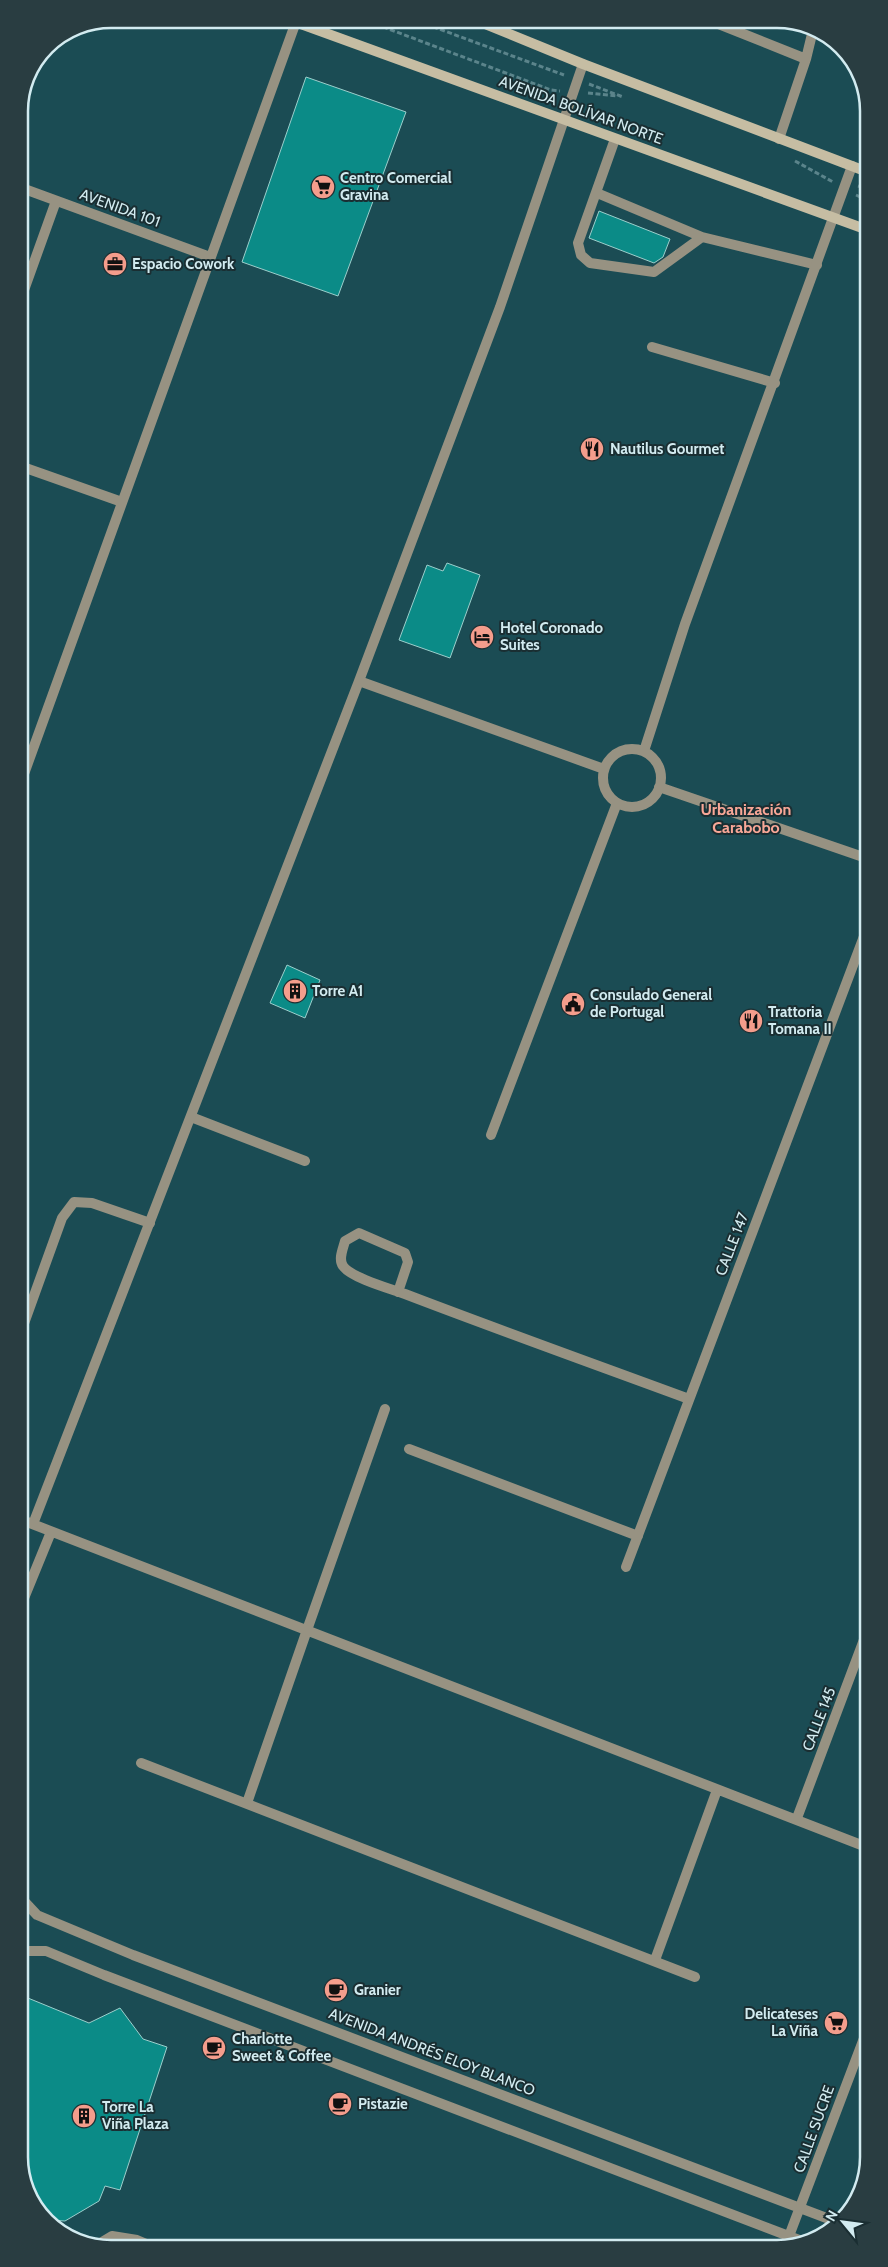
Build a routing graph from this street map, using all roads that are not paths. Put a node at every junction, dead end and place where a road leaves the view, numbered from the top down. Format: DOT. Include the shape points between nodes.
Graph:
graph roads {
  1 [pos="290,28"];
  2 [pos="315,28"];
  3 [pos="495,28"];
  4 [pos="728,28"];
  5 [pos="812,35"];
  6 [pos="806,59"];
  7 [pos="583,64"];
  8 [pos="564,120"];
  9 [pos="615,139"];
  10 [pos="779,139"];
  11 [pos="852,166"];
  12 [pos="860,168"];
  13 [pos="28,191"];
  14 [pos="596,193"];
  15 [pos="56,201"];
  16 [pos="832,218"];
  17 [pos="860,227"];
  18 [pos="702,237"];
  19 [pos="210,257"];
  20 [pos="817,265"];
  21 [pos="28,279"];
  22 [pos="652,347"];
  23 [pos="775,383"];
  24 [pos="28,469"];
  25 [pos="122,502"];
  26 [pos="359,681"];
  27 [pos="644,751"];
  28 [pos="28,763"];
  29 [pos="604,769"];
  30 [pos="659,787"];
  31 [pos="617,803"];
  32 [pos="860,856"];
  33 [pos="860,947"];
  34 [pos="191,1117"];
  35 [pos="490,1135"];
  36 [pos="305,1162"];
  37 [pos="150,1223"];
  38 [pos="398,1292"];
  39 [pos="28,1313"];
  40 [pos="689,1399"];
  41 [pos="385,1409"];
  42 [pos="409,1449"];
  43 [pos="28,1522"];
  44 [pos="33,1524"];
  45 [pos="51,1532"];
  46 [pos="638,1536"];
  47 [pos="626,1567"];
  48 [pos="28,1588"];
  49 [pos="307,1630"];
  50 [pos="860,1650"];
  51 [pos="141,1763"];
  52 [pos="717,1790"];
  53 [pos="247,1803"];
  54 [pos="797,1818"];
  55 [pos="860,1845"];
  56 [pos="28,1905"];
  57 [pos="28,1952"];
  58 [pos="655,1960"];
  59 [pos="695,1977"];
  60 [pos="860,2049"];
  61 [pos="801,2207"];
  62 [pos="818,2214"];
  63 [pos="107,2239"];
  64 [pos="130,2239"];
  65 [pos="786,2239"];
  66 [pos="788,2239"];
  1 -- 19 [label="street"];
  2 -- 8 [label="main road, AVENIDA BOLÍVAR NORTE"];
  3 -- 7 [label="main road"];
  4 -- 6 [label="street"];
  5 -- 6 [label="street"];
  6 -- 10 [label="street"];
  7 -- 8 [label="street"];
  7 -- 10 [label="main road"];
  8 -- 9 [label="main road, AVENIDA BOLÍVAR NORTE"];
  8 -- 26 [label="street" via="500,307"];
  9 -- 14 [label="street"];
  9 -- 16 [label="main road, AVENIDA BOLÍVAR NORTE"];
  10 -- 11 [label="main road"];
  11 -- 12 [label="main road"];
  11 -- 16 [label="street"];
  13 -- 15 [label="street, AVENIDA 101"];
  14 -- 18 [label="street"];
  14 -- 18 [label="street" via="578,243 581,256 590,263 654,272"];
  15 -- 19 [label="street, AVENIDA 101"];
  15 -- 21 [label="street"];
  16 -- 17 [label="main road, AVENIDA BOLÍVAR NORTE"];
  16 -- 20 [label="street"];
  18 -- 20 [label="street"];
  19 -- 25 [label="street"];
  20 -- 23 [label="street"];
  22 -- 23 [label="street"];
  23 -- 27 [label="street" via="685,624"];
  24 -- 25 [label="street"];
  25 -- 28 [label="street"];
  26 -- 29 [label="street"];
  26 -- 34 [label="street"];
  27 -- 29 [label="street" via="636,748 619,751"];
  27 -- 30 [label="street" via="660,769"];
  29 -- 31 [label="street" via="603,785"];
  30 -- 31 [label="street" via="642,805"];
  30 -- 32 [label="street"];
  31 -- 35 [label="street"];
  33 -- 40 [label="street, CALLE 147"];
  34 -- 36 [label="street"];
  34 -- 37 [label="street"];
  37 -- 39 [label="street" via="92,1203 74,1202 62,1218"];
  37 -- 44 [label="street"];
  38 -- 38 [label="street" via="408,1262 405,1253 358,1233 345,1241 341,1256 343,1266 351,1273"];
  38 -- 40 [label="street"];
  40 -- 46 [label="street, CALLE 147"];
  41 -- 49 [label="street"];
  42 -- 46 [label="street"];
  43 -- 44 [label="street"];
  44 -- 45 [label="street"];
  45 -- 48 [label="street"];
  45 -- 49 [label="street"];
  46 -- 47 [label="street, CALLE 147"];
  49 -- 52 [label="street"];
  49 -- 53 [label="street"];
  50 -- 54 [label="street, CALLE 145"];
  51 -- 53 [label="street"];
  52 -- 54 [label="street"];
  52 -- 58 [label="street"];
  53 -- 58 [label="street"];
  54 -- 55 [label="street"];
  56 -- 61 [label="street, AVENIDA ANDRÉS ELOY BLANCO" via="37,1915 133,1955"];
  57 -- 65 [label="street" via="46,1951"];
  58 -- 59 [label="street"];
  60 -- 61 [label="street, CALLE SUCRE"];
  61 -- 62 [label="street, AVENIDA ANDRÉS ELOY BLANCO"];
  61 -- 66 [label="street, CALLE SUCRE"];
  63 -- 64 [label="street" via="112,2236"];
}
